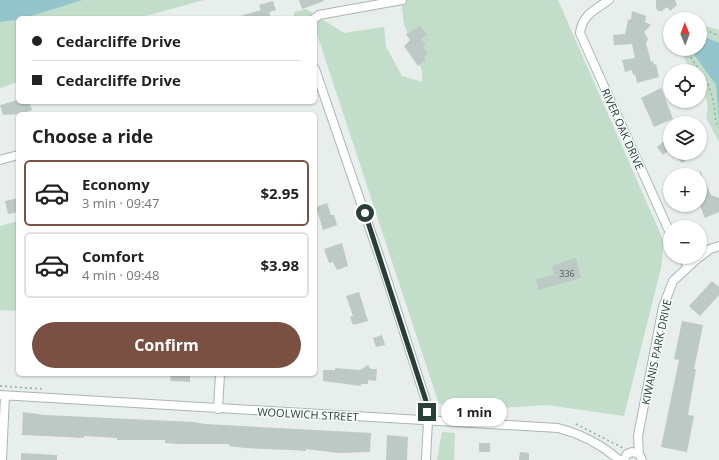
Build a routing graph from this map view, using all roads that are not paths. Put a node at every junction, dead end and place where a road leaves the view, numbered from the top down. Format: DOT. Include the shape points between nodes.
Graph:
graph roads {
  1 [pos="400,0"];
  2 [pos="609,0"];
  3 [pos="317,16"];
  4 [pos="317,75"];
  5 [pos="16,156"];
  6 [pos="0,160"];
  7 [pos="664,220"];
  8 [pos="719,246"];
  9 [pos="707,251"];
  10 [pos="691,264"];
  11 [pos="688,266"];
  12 [pos="220,376"];
  13 [pos="3,396"];
  14 [pos="218,408"];
  15 [pos="428,420"];
  16 [pos="638,436"];
  17 [pos="610,451"];
  18 [pos="627,456"];
  19 [pos="642,458"];
  20 [pos="2,460"];
  21 [pos="426,460"];
  22 [pos="619,460"];
  1 -- 3 [label="street"];
  2 -- 7 [label="street, RIVER OAK DRIVE" via="585,17 580,34"];
  4 -- 15 [label="street" via="384,270 426,401"];
  5 -- 6 [label="street"];
  8 -- 9 [label="street, KIWANIS PARK DRIVE"];
  10 -- 11 [label="street, KIWANIS PARK DRIVE"];
  11 -- 16 [label="street, KIWANIS PARK DRIVE" via="673,281 663,307"];
  12 -- 14 [label="street"];
  13 -- 14 [label="street, WOOLWICH STREET"];
  13 -- 20 [label="street"];
  14 -- 15 [label="street, WOOLWICH STREET"];
  15 -- 17 [label="street, WOOLWICH STREET" via="558,428 587,438"];
  15 -- 21 [label="street"];
  16 -- 18 [label="street, KIWANIS PARK DRIVE"];
  16 -- 19 [label="street, KIWANIS PARK DRIVE"];
  17 -- 18 [label="street, WOOLWICH STREET"];
  17 -- 22 [label="street, WOOLWICH STREET"];
  18 -- 19 [label="street, WOOLWICH STREET" via="634,452"];
}
